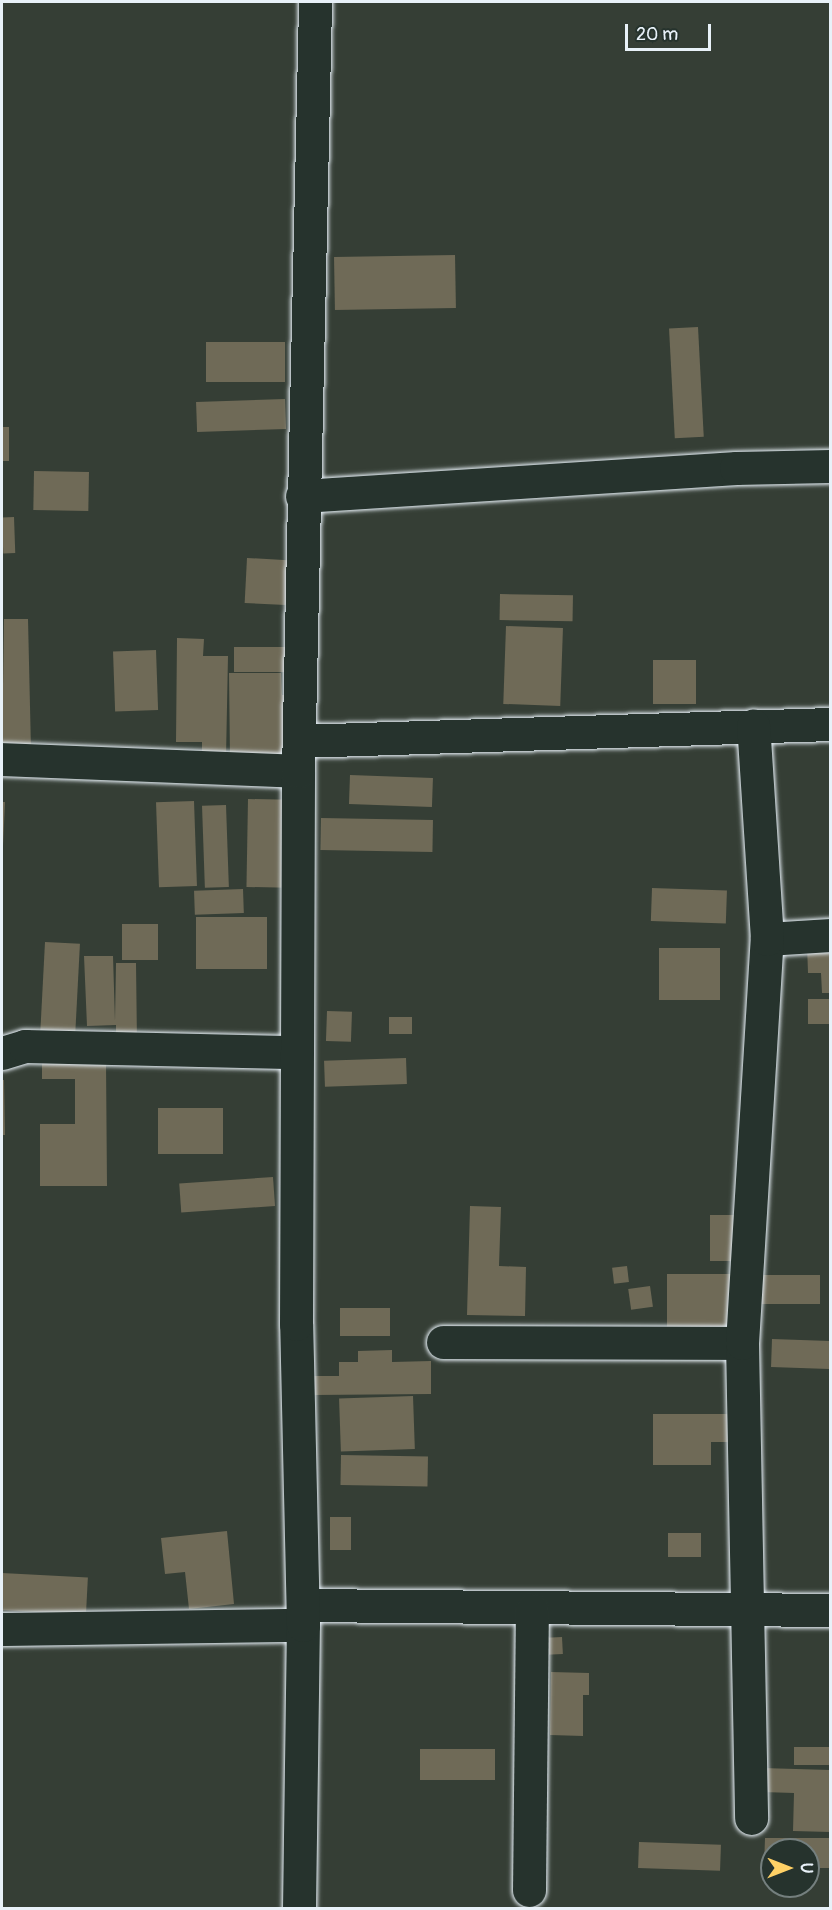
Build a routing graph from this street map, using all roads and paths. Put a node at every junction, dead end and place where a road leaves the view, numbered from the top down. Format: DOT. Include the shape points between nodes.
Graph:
graph roads {
  1 [pos="315,2"];
  2 [pos="831,466"];
  3 [pos="302,496"];
  4 [pos="753,724"];
  5 [pos="831,724"];
  6 [pos="298,756"];
  7 [pos="2,759"];
  8 [pos="831,934"];
  9 [pos="767,939"];
  10 [pos="297,1052"];
  11 [pos="2,1053"];
  12 [pos="443,1341"];
  13 [pos="742,1343"];
  14 [pos="749,1608"];
  15 [pos="532,1610"];
  16 [pos="831,1610"];
  17 [pos="303,1615"];
  18 [pos="2,1629"];
  19 [pos="751,1818"];
  20 [pos="529,1890"];
  21 [pos="298,1908"];
  1 -- 3 [label="street"];
  2 -- 3 [label="street" via="736,468"];
  3 -- 6 [label="street"];
  4 -- 5 [label="street"];
  4 -- 6 [label="street"];
  4 -- 9 [label="street"];
  6 -- 7 [label="street"];
  6 -- 10 [label="street"];
  8 -- 9 [label="street"];
  9 -- 13 [label="street"];
  10 -- 11 [label="street" via="25,1046"];
  10 -- 17 [label="street" via="296,1324"];
  12 -- 13 [label="street"];
  13 -- 14 [label="street"];
  14 -- 15 [label="street"];
  14 -- 16 [label="street"];
  14 -- 19 [label="street"];
  15 -- 17 [label="street"];
  15 -- 20 [label="street"];
  17 -- 18 [label="street"];
  17 -- 21 [label="street"];
}
